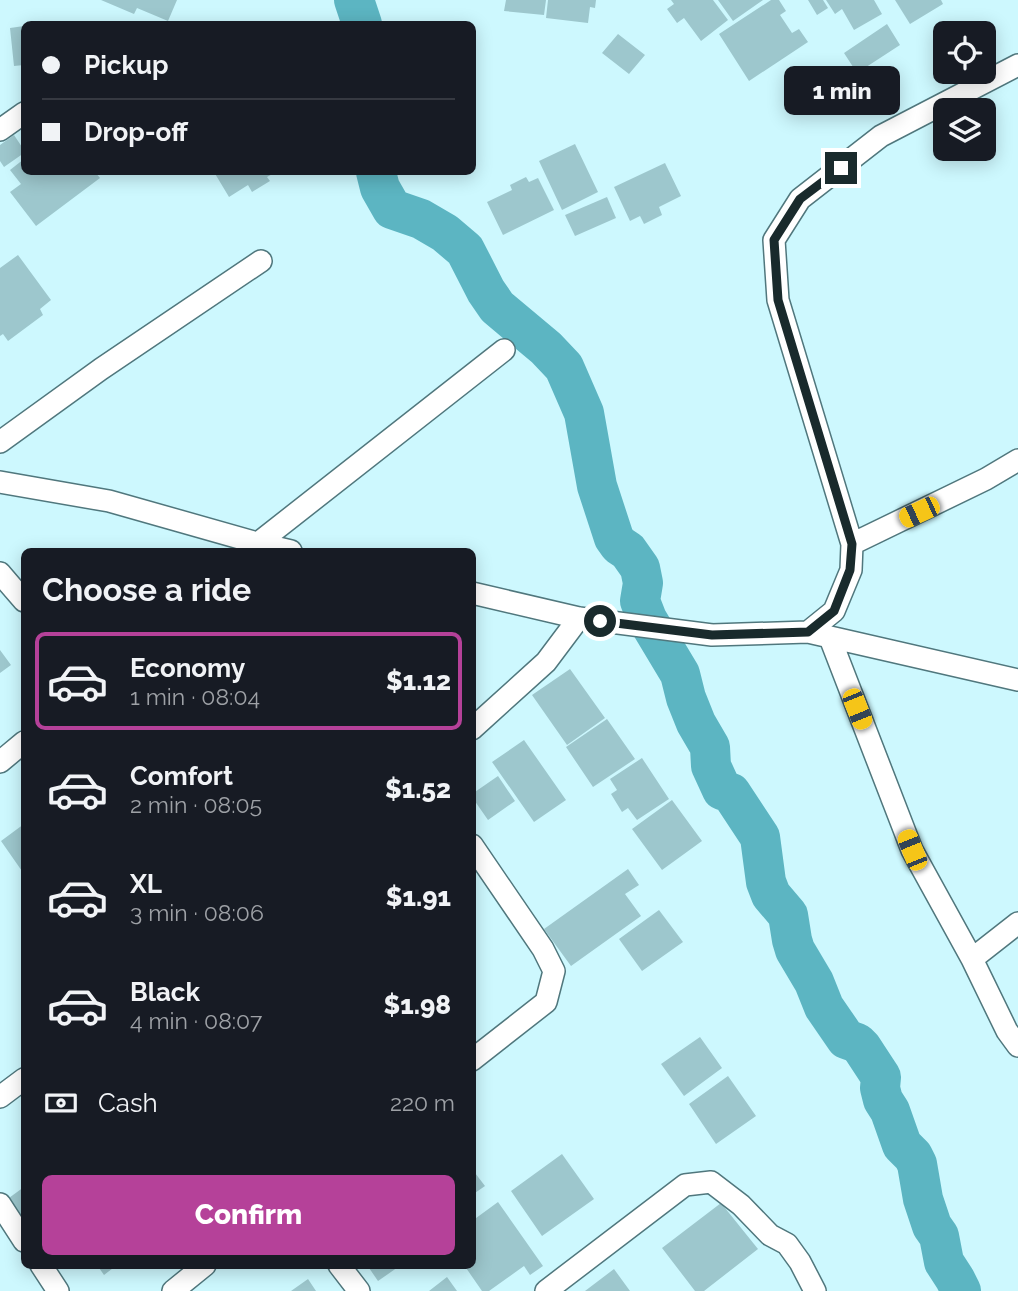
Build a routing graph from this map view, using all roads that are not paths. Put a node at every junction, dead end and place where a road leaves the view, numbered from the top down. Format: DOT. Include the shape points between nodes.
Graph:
graph roads {
  1 [pos="1018,65"];
  2 [pos="21,115"];
  3 [pos="0,130"];
  4 [pos="261,261"];
  5 [pos="504,350"];
  6 [pos="0,442"];
  7 [pos="1018,460"];
  8 [pos="0,482"];
  9 [pos="852,544"];
  10 [pos="252,547"];
  11 [pos="0,573"];
  12 [pos="476,594"];
  13 [pos="21,598"];
  14 [pos="579,618"];
  15 [pos="808,632"];
  16 [pos="830,638"];
  17 [pos="1018,680"];
  18 [pos="476,725"];
  19 [pos="21,744"];
  20 [pos="0,762"];
  21 [pos="476,851"];
  22 [pos="1018,923"];
  23 [pos="972,959"];
  24 [pos="1018,1046"];
  25 [pos="476,1057"];
  26 [pos="21,1081"];
  27 [pos="0,1097"];
  28 [pos="0,1204"];
  29 [pos="21,1236"];
  30 [pos="44,1269"];
  31 [pos="200,1269"];
  32 [pos="342,1269"];
  33 [pos="58,1291"];
  34 [pos="173,1291"];
  35 [pos="359,1291"];
  36 [pos="546,1291"];
  37 [pos="815,1291"];
  1 -- 9 [label="street" via="881,136 800,199 774,240 778,300"];
  2 -- 3 [label="street"];
  4 -- 6 [label="street"];
  5 -- 10 [label="street"];
  7 -- 9 [label="street"];
  8 -- 10 [label="street" via="109,501"];
  9 -- 15 [label="street" via="850,570 834,611"];
  11 -- 13 [label="street"];
  12 -- 14 [label="street"];
  14 -- 15 [label="street" via="712,635"];
  14 -- 18 [label="street" via="546,662"];
  15 -- 16 [label="street"];
  16 -- 17 [label="street"];
  16 -- 23 [label="street" via="912,850"];
  19 -- 20 [label="street"];
  21 -- 25 [label="street" via="554,971 546,1002"];
  22 -- 23 [label="street"];
  23 -- 24 [label="street"];
  26 -- 27 [label="street"];
  28 -- 29 [label="street"];
  30 -- 33 [label="street"];
  31 -- 34 [label="street"];
  32 -- 35 [label="street"];
  36 -- 37 [label="street" via="685,1185 711,1182 770,1235 787,1244"];
}
